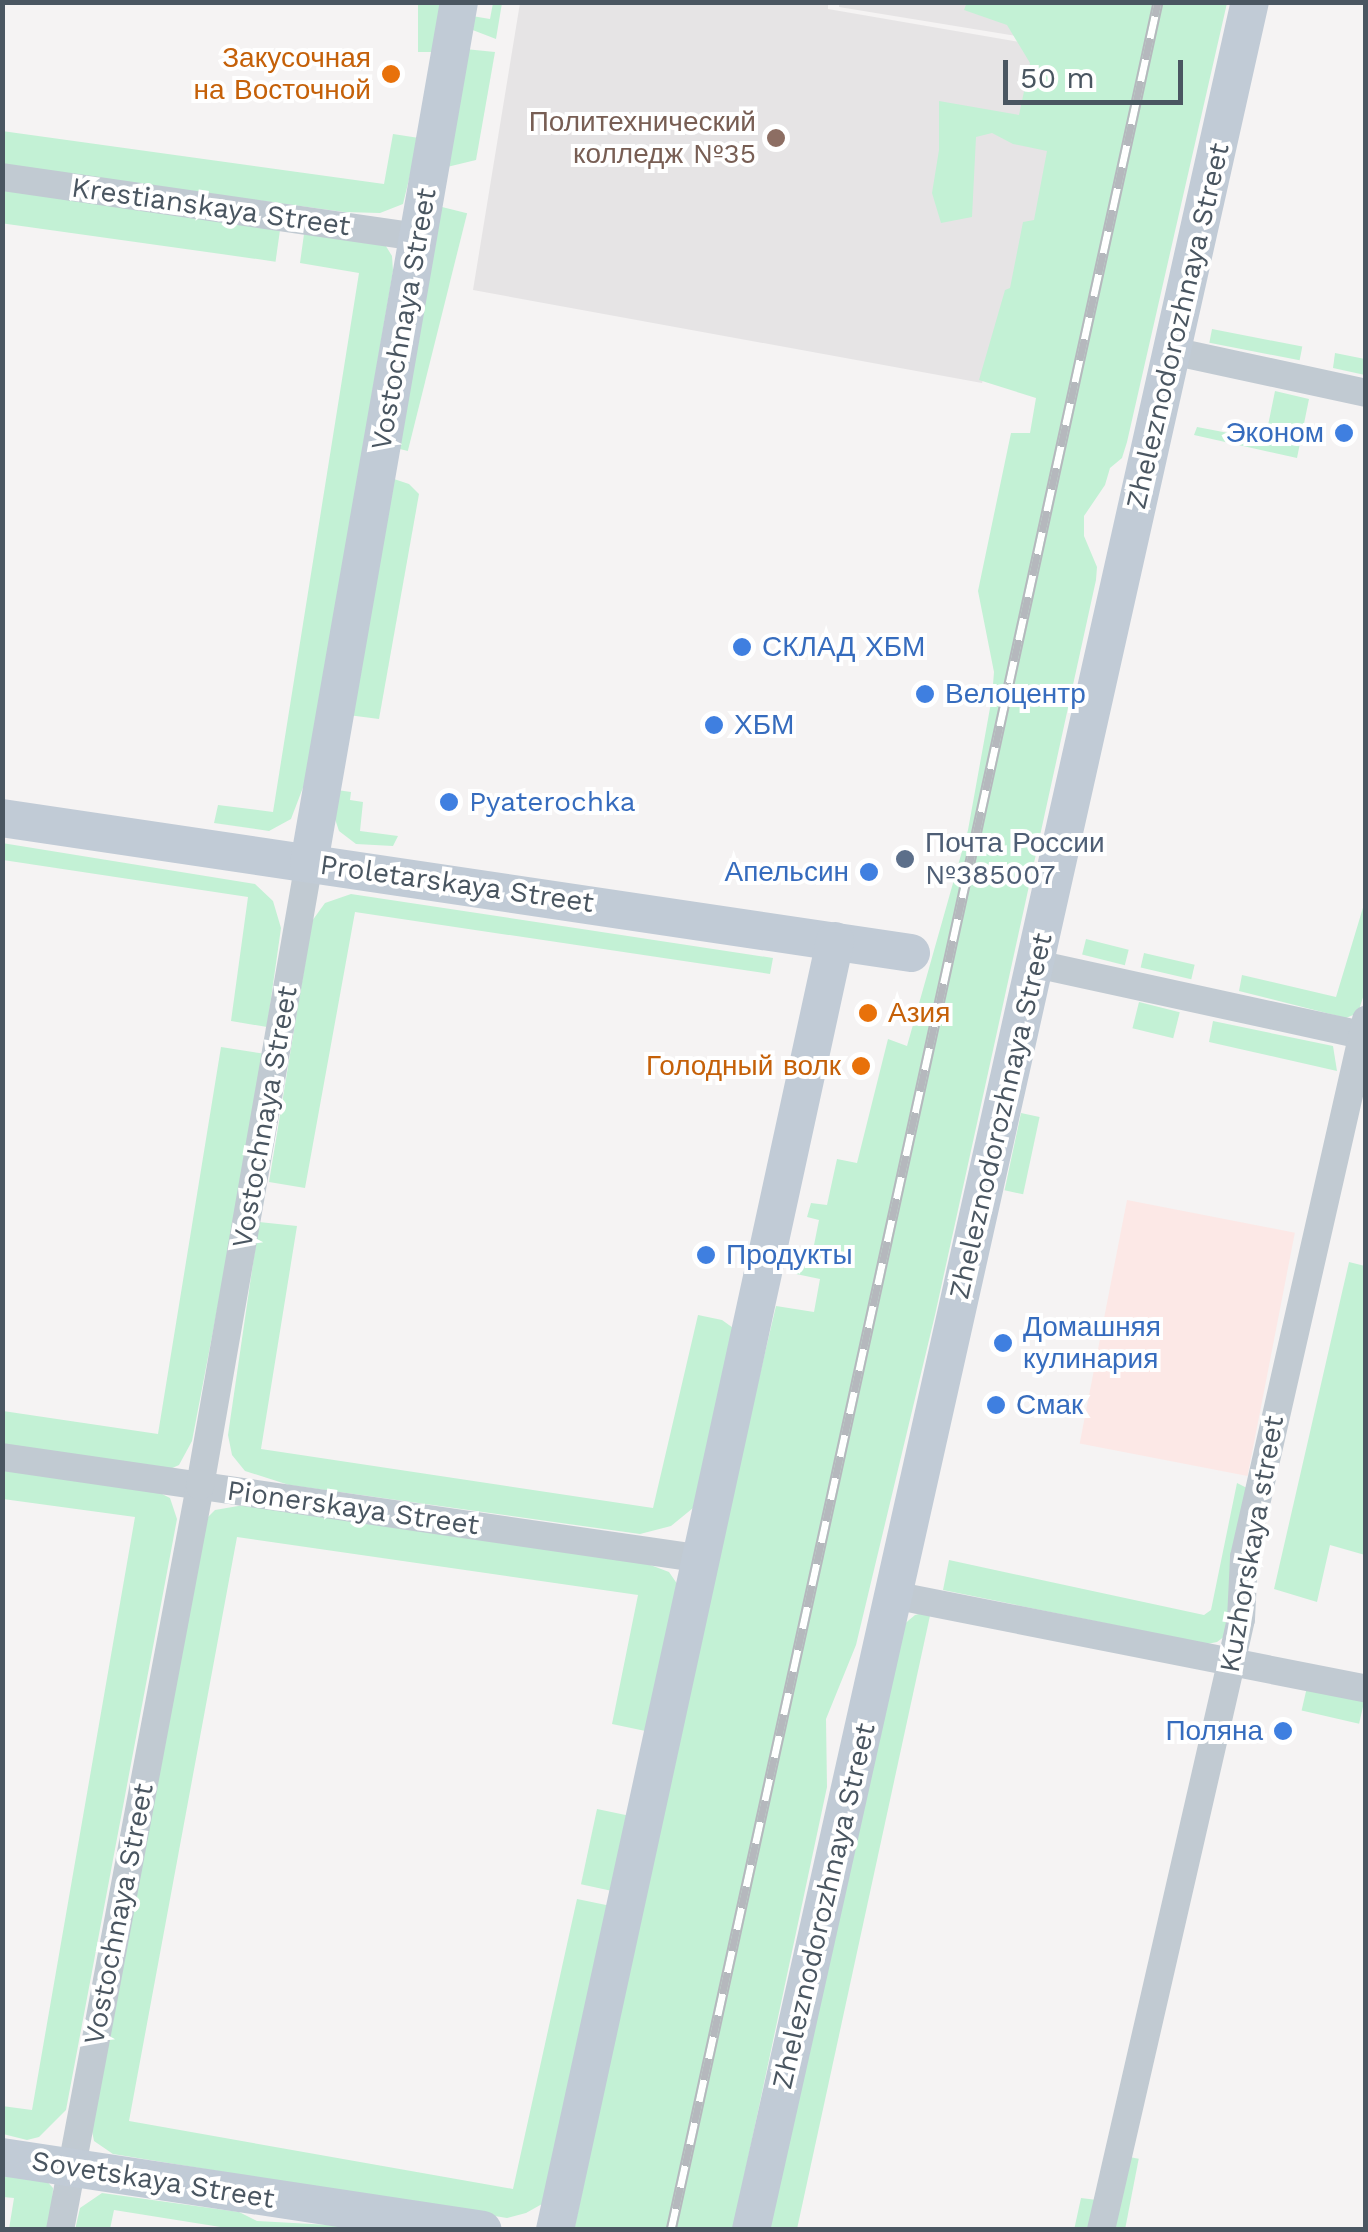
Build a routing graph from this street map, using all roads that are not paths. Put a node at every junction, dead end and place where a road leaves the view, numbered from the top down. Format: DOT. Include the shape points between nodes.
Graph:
graph roads {
  1 [pos="459,2"];
  2 [pos="1250,2"];
  3 [pos="2,177"];
  4 [pos="418,236"];
  5 [pos="1172,351"];
  6 [pos="1366,393"];
  7 [pos="2,818"];
  8 [pos="309,863"];
  9 [pos="835,941"];
  10 [pos="911,953"];
  11 [pos="1036,964"];
  12 [pos="1364,1030"];
  13 [pos="2,1457"];
  14 [pos="200,1486"];
  15 [pos="703,1559"];
  16 [pos="893,1594"];
  17 [pos="1232,1659"];
  18 [pos="1366,1689"];
  19 [pos="2,2157"];
  20 [pos="70,2167"];
  21 [pos="60,2230"];
  22 [pos="482,2230"];
  23 [pos="555,2230"];
  24 [pos="751,2230"];
  25 [pos="1101,2230"];
  1 -- 4 [label="street, Vostochnaya Street"];
  2 -- 5 [label="street, Zheleznodorozhnaya Street"];
  3 -- 4 [label="street, Krestianskaya Street"];
  4 -- 8 [label="street, Vostochnaya Street"];
  5 -- 6 [label="street"];
  5 -- 11 [label="street, Zheleznodorozhnaya Street"];
  7 -- 8 [label="street, Proletarskaya Street"];
  8 -- 9 [label="street, Proletarskaya Street"];
  8 -- 14 [label="street, Vostochnaya Street"];
  9 -- 10 [label="street, Proletarskaya Street"];
  9 -- 15 [label="street"];
  11 -- 12 [label="street"];
  11 -- 16 [label="street, Zheleznodorozhnaya Street"];
  12 -- 17 [label="street, Kuzhorskaya street" via="1244,1557"];
  13 -- 14 [label="street, Pionerskaya Street"];
  14 -- 15 [label="street, Pionerskaya Street"];
  14 -- 20 [label="street, Vostochnaya Street"];
  15 -- 23 [label="street"];
  16 -- 17 [label="street"];
  16 -- 24 [label="street, Zheleznodorozhnaya Street"];
  17 -- 18 [label="street"];
  17 -- 25 [label="street, Kuzhorskaya street"];
  19 -- 20 [label="street, Sovetskaya Street"];
  20 -- 21 [label="street, Vostochnaya Street"];
  20 -- 22 [label="street, Sovetskaya Street"];
}
